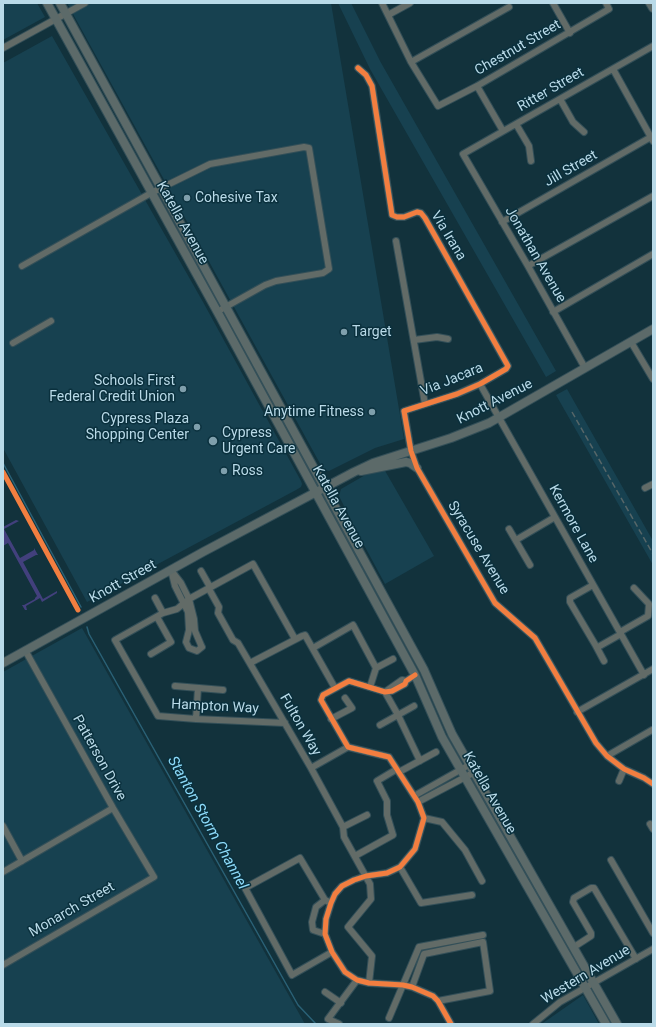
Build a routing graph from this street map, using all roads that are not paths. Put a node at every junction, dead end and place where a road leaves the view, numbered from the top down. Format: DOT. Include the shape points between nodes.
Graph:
graph roads {
  1 [pos="47,3"];
  2 [pos="60,3"];
  3 [pos="85,3"];
  4 [pos="382,3"];
  5 [pos="410,3"];
  6 [pos="553,3"];
  7 [pos="606,3"];
  8 [pos="650,3"];
  9 [pos="509,7"];
  10 [pos="653,8"];
  11 [pos="66,14"];
  12 [pos="388,15"];
  13 [pos="56,19"];
  14 [pos="570,33"];
  15 [pos="653,46"];
  16 [pos="3,48"];
  17 [pos="411,62"];
  18 [pos="358,68"];
  19 [pos="613,69"];
  20 [pos="477,86"];
  21 [pos="560,98"];
  22 [pos="516,124"];
  23 [pos="503,131"];
  24 [pos="584,132"];
  25 [pos="652,139"];
  26 [pos="462,155"];
  27 [pos="531,161"];
  28 [pos="162,188"];
  29 [pos="151,193"];
  30 [pos="653,196"];
  31 [pos="502,222"];
  32 [pos="396,241"];
  33 [pos="653,254"];
  34 [pos="22,266"];
  35 [pos="528,266"];
  36 [pos="226,306"];
  37 [pos="217,311"];
  38 [pos="553,312"];
  39 [pos="51,321"];
  40 [pos="653,330"];
  41 [pos="448,339"];
  42 [pos="414,340"];
  43 [pos="631,342"];
  44 [pos="13,343"];
  45 [pos="584,368"];
  46 [pos="506,369"];
  47 [pos="653,379"];
  48 [pos="480,384"];
  49 [pos="425,404"];
  50 [pos="404,411"];
  51 [pos="499,417"];
  52 [pos="411,451"];
  53 [pos="417,468"];
  54 [pos="354,472"];
  55 [pos="653,484"];
  56 [pos="324,488"];
  57 [pos="645,488"];
  58 [pos="315,493"];
  59 [pos="555,517"];
  60 [pos="510,528"];
  61 [pos="516,540"];
  62 [pos="530,565"];
  63 [pos="171,570"];
  64 [pos="202,571"];
  65 [pos="593,585"];
  66 [pos="210,588"];
  67 [pos="367,588"];
  68 [pos="634,588"];
  69 [pos="155,598"];
  70 [pos="187,601"];
  71 [pos="163,613"];
  72 [pos="156,617"];
  73 [pos="395,618"];
  74 [pos="192,631"];
  75 [pos="621,633"];
  76 [pos="296,639"];
  77 [pos="596,646"];
  78 [pos="313,648"];
  79 [pos="25,650"];
  80 [pos="151,654"];
  81 [pos="393,659"];
  82 [pos="604,661"];
  83 [pos="3,663"];
  84 [pos="250,663"];
  85 [pos="376,668"];
  86 [pos="653,669"];
  87 [pos="415,675"];
  88 [pos="644,675"];
  89 [pos="174,686"];
  90 [pos="370,687"];
  91 [pos="198,688"];
  92 [pos="335,688"];
  93 [pos="223,690"];
  94 [pos="385,692"];
  95 [pos="345,698"];
  96 [pos="414,706"];
  97 [pos="577,712"];
  98 [pos="398,715"];
  99 [pos="196,719"];
  100 [pos="331,720"];
  101 [pos="285,723"];
  102 [pos="380,725"];
  103 [pos="652,730"];
  104 [pos="348,747"];
  105 [pos="436,752"];
  106 [pos="608,756"];
  107 [pos="420,761"];
  108 [pos="311,768"];
  109 [pos="471,769"];
  110 [pos="624,769"];
  111 [pos="398,770"];
  112 [pos="463,773"];
  113 [pos="619,780"];
  114 [pos="653,784"];
  115 [pos="414,796"];
  116 [pos="418,802"];
  117 [pos="113,808"];
  118 [pos="367,815"];
  119 [pos="424,818"];
  120 [pos="3,826"];
  121 [pos="343,827"];
  122 [pos="355,856"];
  123 [pos="22,860"];
  124 [pos="611,860"];
  125 [pos="400,867"];
  126 [pos="3,872"];
  127 [pos="366,876"];
  128 [pos="154,877"];
  129 [pos="482,881"];
  130 [pos="472,895"];
  131 [pos="328,901"];
  132 [pos="549,904"];
  133 [pos="541,910"];
  134 [pos="653,933"];
  135 [pos="325,934"];
  136 [pos="483,935"];
  137 [pos="574,947"];
  138 [pos="653,949"];
  139 [pos="332,952"];
  140 [pos="636,959"];
  141 [pos="3,964"];
  142 [pos="357,980"];
  143 [pos="369,982"];
  144 [pos="594,983"];
  145 [pos="403,985"];
  146 [pos="412,987"];
  147 [pos="586,988"];
  148 [pos="325,992"];
  149 [pos="438,1001"];
  150 [pos="341,1003"];
  151 [pos="389,1018"];
  152 [pos="339,1024"];
  153 [pos="451,1024"];
  154 [pos="533,1024"];
  155 [pos="606,1024"];
  156 [pos="618,1024"];
  1 -- 13 [label="main road, Katella Avenue"];
  2 -- 11 [label="main road, Katella Avenue"];
  3 -- 11 [label="street"];
  4 -- 12 [label="street"];
  5 -- 12 [label="street"];
  6 -- 14 [label="street"];
  7 -- 14 [label="street, Chestnut Street" via="610,9"];
  8 -- 10 [label="main road"];
  9 -- 17 [label="street"];
  11 -- 13 [label="street"];
  11 -- 28 [label="main road, Katella Avenue"];
  12 -- 17 [label="street"];
  13 -- 16 [label="street"];
  13 -- 29 [label="main road, Katella Avenue"];
  14 -- 20 [label="street, Chestnut Street"];
  15 -- 19 [label="street, Ritter Street"];
  17 -- 20 [label="street, Chestnut Street" via="438,106"];
  18 -- 46 [label="street, Via Irana" via="366,75 372,86 392,215 404,217 417,212 425,218 507,362"];
  19 -- 21 [label="street, Ritter Street"];
  19 -- 25 [label="street"];
  20 -- 23 [label="street"];
  21 -- 22 [label="street, Ritter Street"];
  21 -- 24 [label="street" via="573,122"];
  22 -- 23 [label="street, Ritter Street"];
  22 -- 27 [label="street" via="529,146"];
  23 -- 26 [label="street, Ritter Street"];
  25 -- 31 [label="street, Jill Street"];
  26 -- 31 [label="street, Jonathan Avenue"];
  28 -- 29 [label="street"];
  28 -- 36 [label="main road, Katella Avenue"];
  28 -- 36 [label="street" via="210,164 308,148 329,269 323,273 276,281"];
  29 -- 34 [label="street"];
  29 -- 37 [label="main road, Katella Avenue"];
  30 -- 35 [label="street"];
  31 -- 35 [label="street, Jonathan Avenue"];
  32 -- 42 [label="street"];
  33 -- 38 [label="street"];
  35 -- 38 [label="street, Jonathan Avenue"];
  36 -- 37 [label="street"];
  36 -- 56 [label="main road, Katella Avenue"];
  37 -- 58 [label="main road, Katella Avenue"];
  38 -- 45 [label="street, Jonathan Avenue"];
  39 -- 44 [label="street"];
  40 -- 43 [label="main road, Knott Avenue"];
  41 -- 42 [label="street"];
  42 -- 49 [label="street"];
  43 -- 45 [label="main road, Knott Avenue"];
  43 -- 47 [label="street"];
  45 -- 51 [label="main road, Knott Avenue"];
  46 -- 48 [label="street, Via Jacara"];
  48 -- 49 [label="street, Via Jacara"];
  48 -- 51 [label="street, Kermore Lane"];
  49 -- 50 [label="street, Via Jacara"];
  50 -- 52 [label="street, Syracuse Avenue"];
  51 -- 52 [label="main road, Knott Avenue"];
  51 -- 59 [label="street, Kermore Lane"];
  52 -- 53 [label="street, Syracuse Avenue"];
  52 -- 54 [label="main road, Knott Avenue"];
  53 -- 54 [label="main road" via="406,462"];
  53 -- 97 [label="street, Syracuse Avenue" via="495,603 535,638"];
  54 -- 56 [label="main road, Knott Avenue"];
  55 -- 57 [label="street"];
  56 -- 58 [label="main road, Knott Avenue"];
  56 -- 73 [label="main road, Katella Avenue"];
  58 -- 63 [label="main road, Knott Avenue"];
  58 -- 67 [label="main road, Katella Avenue"];
  59 -- 61 [label="street"];
  59 -- 65 [label="street, Kermore Lane"];
  60 -- 61 [label="street"];
  61 -- 62 [label="street"];
  63 -- 70 [label="street" via="175,586"];
  63 -- 79 [label="main road, Knott Street"];
  64 -- 66 [label="street, Fulton Way"];
  65 -- 75 [label="street, Kermore Lane"];
  65 -- 77 [label="street" via="570,600"];
  66 -- 70 [label="street"];
  66 -- 76 [label="street" via="253,564"];
  66 -- 84 [label="street, Fulton Way" via="219,607 218,613"];
  67 -- 73 [label="main road" via="377,596 390,619"];
  67 -- 87 [label="main road, Katella Avenue"];
  68 -- 75 [label="street" via="649,604 648,616"];
  69 -- 71 [label="street"];
  70 -- 71 [label="street" via="176,609"];
  70 -- 74 [label="street" via="194,619"];
  71 -- 72 [label="street"];
  72 -- 80 [label="street" via="171,642"];
  72 -- 99 [label="street, Hampton Way" via="115,640 158,716"];
  73 -- 109 [label="main road, Katella Avenue" via="424,670 444,719"];
  75 -- 77 [label="street"];
  75 -- 88 [label="street, Kermore Lane"];
  76 -- 78 [label="street" via="305,635"];
  76 -- 84 [label="street"];
  77 -- 82 [label="street"];
  78 -- 85 [label="street" via="353,625"];
  78 -- 92 [label="street"];
  79 -- 83 [label="main road, Knott Street"];
  79 -- 117 [label="street, Patterson Drive"];
  81 -- 85 [label="street"];
  84 -- 101 [label="street, Fulton Way"];
  85 -- 90 [label="street"];
  86 -- 88 [label="street"];
  87 -- 94 [label="street" via="405,684"];
  87 -- 112 [label="main road, Katella Avenue" via="438,728"];
  88 -- 97 [label="street"];
  89 -- 91 [label="street"];
  90 -- 92 [label="street" via="349,681"];
  90 -- 94 [label="street"];
  91 -- 93 [label="street"];
  91 -- 99 [label="street"];
  92 -- 100 [label="street" via="323,695 320,700"];
  94 -- 98 [label="street"];
  95 -- 100 [label="street" via="352,708"];
  96 -- 98 [label="street"];
  97 -- 106 [label="street, Syracuse Avenue" via="596,743"];
  98 -- 102 [label="street"];
  98 -- 107 [label="street"];
  99 -- 101 [label="street, Hampton Way"];
  100 -- 104 [label="street"];
  101 -- 108 [label="street, Fulton Way"];
  103 -- 106 [label="street"];
  104 -- 108 [label="street"];
  104 -- 111 [label="street" via="389,758"];
  105 -- 107 [label="street"];
  106 -- 110 [label="street, Syracuse Avenue"];
  107 -- 111 [label="street"];
  108 -- 121 [label="street, Fulton Way"];
  109 -- 112 [label="street"];
  109 -- 132 [label="main road, Katella Avenue"];
  110 -- 113 [label="street"];
  110 -- 114 [label="street, Syracuse Avenue"];
  111 -- 115 [label="street"];
  111 -- 122 [label="street" via="377,781 387,802 387,815 393,835"];
  112 -- 115 [label="street"];
  112 -- 116 [label="street"];
  112 -- 133 [label="main road, Katella Avenue"];
  115 -- 116 [label="street"];
  116 -- 119 [label="street"];
  117 -- 123 [label="street"];
  117 -- 128 [label="street, Patterson Drive"];
  118 -- 121 [label="street"];
  119 -- 125 [label="street" via="415,849"];
  119 -- 129 [label="street" via="442,822 465,850"];
  120 -- 123 [label="street"];
  121 -- 122 [label="street, Fulton Way" via="344,837"];
  122 -- 127 [label="street, Fulton Way"];
  123 -- 126 [label="street"];
  124 -- 134 [label="street"];
  125 -- 127 [label="street" via="387,874"];
  125 -- 130 [label="street" via="421,903"];
  127 -- 131 [label="street" via="342,886"];
  127 -- 143 [label="street, Fulton Way" via="370,884 371,899 348,927 372,956"];
  128 -- 141 [label="street, Monarch Street"];
  131 -- 135 [label="street"];
  131 -- 135 [label="street" via="316,907 312,922 313,930"];
  131 -- 139 [label="street" via="300,858 245,888 292,975"];
  132 -- 133 [label="main road"];
  132 -- 137 [label="main road, Katella Avenue"];
  133 -- 147 [label="main road, Katella Avenue"];
  135 -- 139 [label="street"];
  136 -- 145 [label="street" via="420,947"];
  137 -- 140 [label="street" via="591,936 573,902 574,898 594,888"];
  137 -- 144 [label="main road, Katella Avenue"];
  138 -- 140 [label="street, Western Avenue"];
  139 -- 142 [label="street" via="345,972"];
  140 -- 144 [label="street, Western Avenue"];
  142 -- 143 [label="street"];
  142 -- 150 [label="street"];
  143 -- 145 [label="street"];
  144 -- 147 [label="street, Western Avenue"];
  144 -- 156 [label="main road, Katella Avenue"];
  145 -- 146 [label="street"];
  145 -- 151 [label="street"];
  146 -- 149 [label="street" via="433,996"];
  146 -- 149 [label="street" via="424,954 483,942 490,991"];
  147 -- 154 [label="street, Western Avenue" via="560,1002"];
  147 -- 155 [label="main road, Katella Avenue"];
  148 -- 150 [label="street"];
  149 -- 153 [label="street"];
  150 -- 152 [label="street" via="328,1019"];
}
